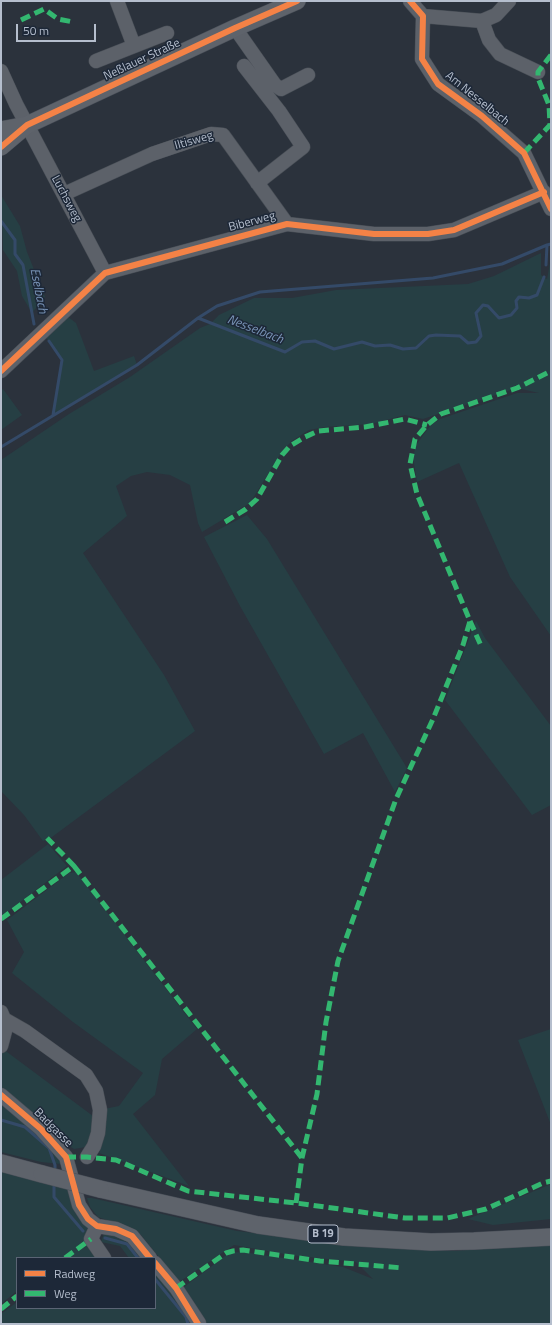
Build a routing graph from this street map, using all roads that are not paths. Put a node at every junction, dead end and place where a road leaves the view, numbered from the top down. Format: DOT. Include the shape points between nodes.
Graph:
graph roads {
  1 [pos="117,1"];
  2 [pos="297,1"];
  3 [pos="410,1"];
  4 [pos="509,1"];
  5 [pos="423,16"];
  6 [pos="482,21"];
  7 [pos="235,28"];
  8 [pos="167,33"];
  9 [pos="134,46"];
  10 [pos="96,61"];
  11 [pos="244,66"];
  12 [pos="1,71"];
  13 [pos="538,72"];
  14 [pos="308,75"];
  15 [pos="27,125"];
  16 [pos="1,130"];
  17 [pos="1,147"];
  18 [pos="257,183"];
  19 [pos="544,192"];
  20 [pos="64,194"];
  21 [pos="551,209"];
  22 [pos="286,224"];
  23 [pos="105,273"];
  24 [pos="2,370"];
  25 [pos="2,1016"];
  26 [pos="1,1046"];
  27 [pos="1,1095"];
  28 [pos="86,1157"];
  29 [pos="1,1163"];
  30 [pos="97,1226"];
  31 [pos="551,1237"];
  32 [pos="103,1257"];
  33 [pos="149,1257"];
  34 [pos="156,1265"];
  35 [pos="199,1323"];
  1 -- 9 [label="street"];
  2 -- 7 [label="main road, Neßlauer Straße"];
  3 -- 5 [label="street"];
  4 -- 6 [label="street" via="496,15"];
  5 -- 6 [label="street"];
  5 -- 19 [label="street, Am Nesselbach" via="422,59 438,84 482,116 524,153"];
  6 -- 13 [label="street" via="489,40 500,54"];
  7 -- 14 [label="street" via="275,85 281,89"];
  7 -- 15 [label="main road, Neßlauer Straße"];
  8 -- 9 [label="street"];
  9 -- 10 [label="street"];
  11 -- 18 [label="street" via="303,147"];
  12 -- 15 [label="street, Luchsweg"];
  15 -- 16 [label="main road, Neßlauer Straße"];
  15 -- 17 [label="main road, Neßlauer Straße"];
  15 -- 20 [label="street, Luchsweg"];
  18 -- 20 [label="street, Iltisweg" via="223,135 211,134 152,154"];
  18 -- 22 [label="street, Iltisweg"];
  19 -- 21 [label="street, Am Nesselbach"];
  19 -- 22 [label="street, Biberweg" via="454,230 428,234 374,234"];
  20 -- 23 [label="street, Luchsweg"];
  22 -- 23 [label="street, Biberweg"];
  23 -- 24 [label="street, Biberweg"];
  25 -- 26 [label="street" via="5,1031"];
  25 -- 28 [label="street" via="86,1075 96,1091 100,1110 98,1133 94,1146"];
  27 -- 30 [label="street, Badgasse" via="41,1129 66,1157 79,1205 88,1219"];
  29 -- 31 [label="main road, B 19, bridge" via="244,1222 344,1237 431,1242"];
  30 -- 32 [label="street" via="91,1239"];
  30 -- 33 [label="street" via="116,1229 132,1236"];
  34 -- 35 [label="street" via="176,1288"];
}
